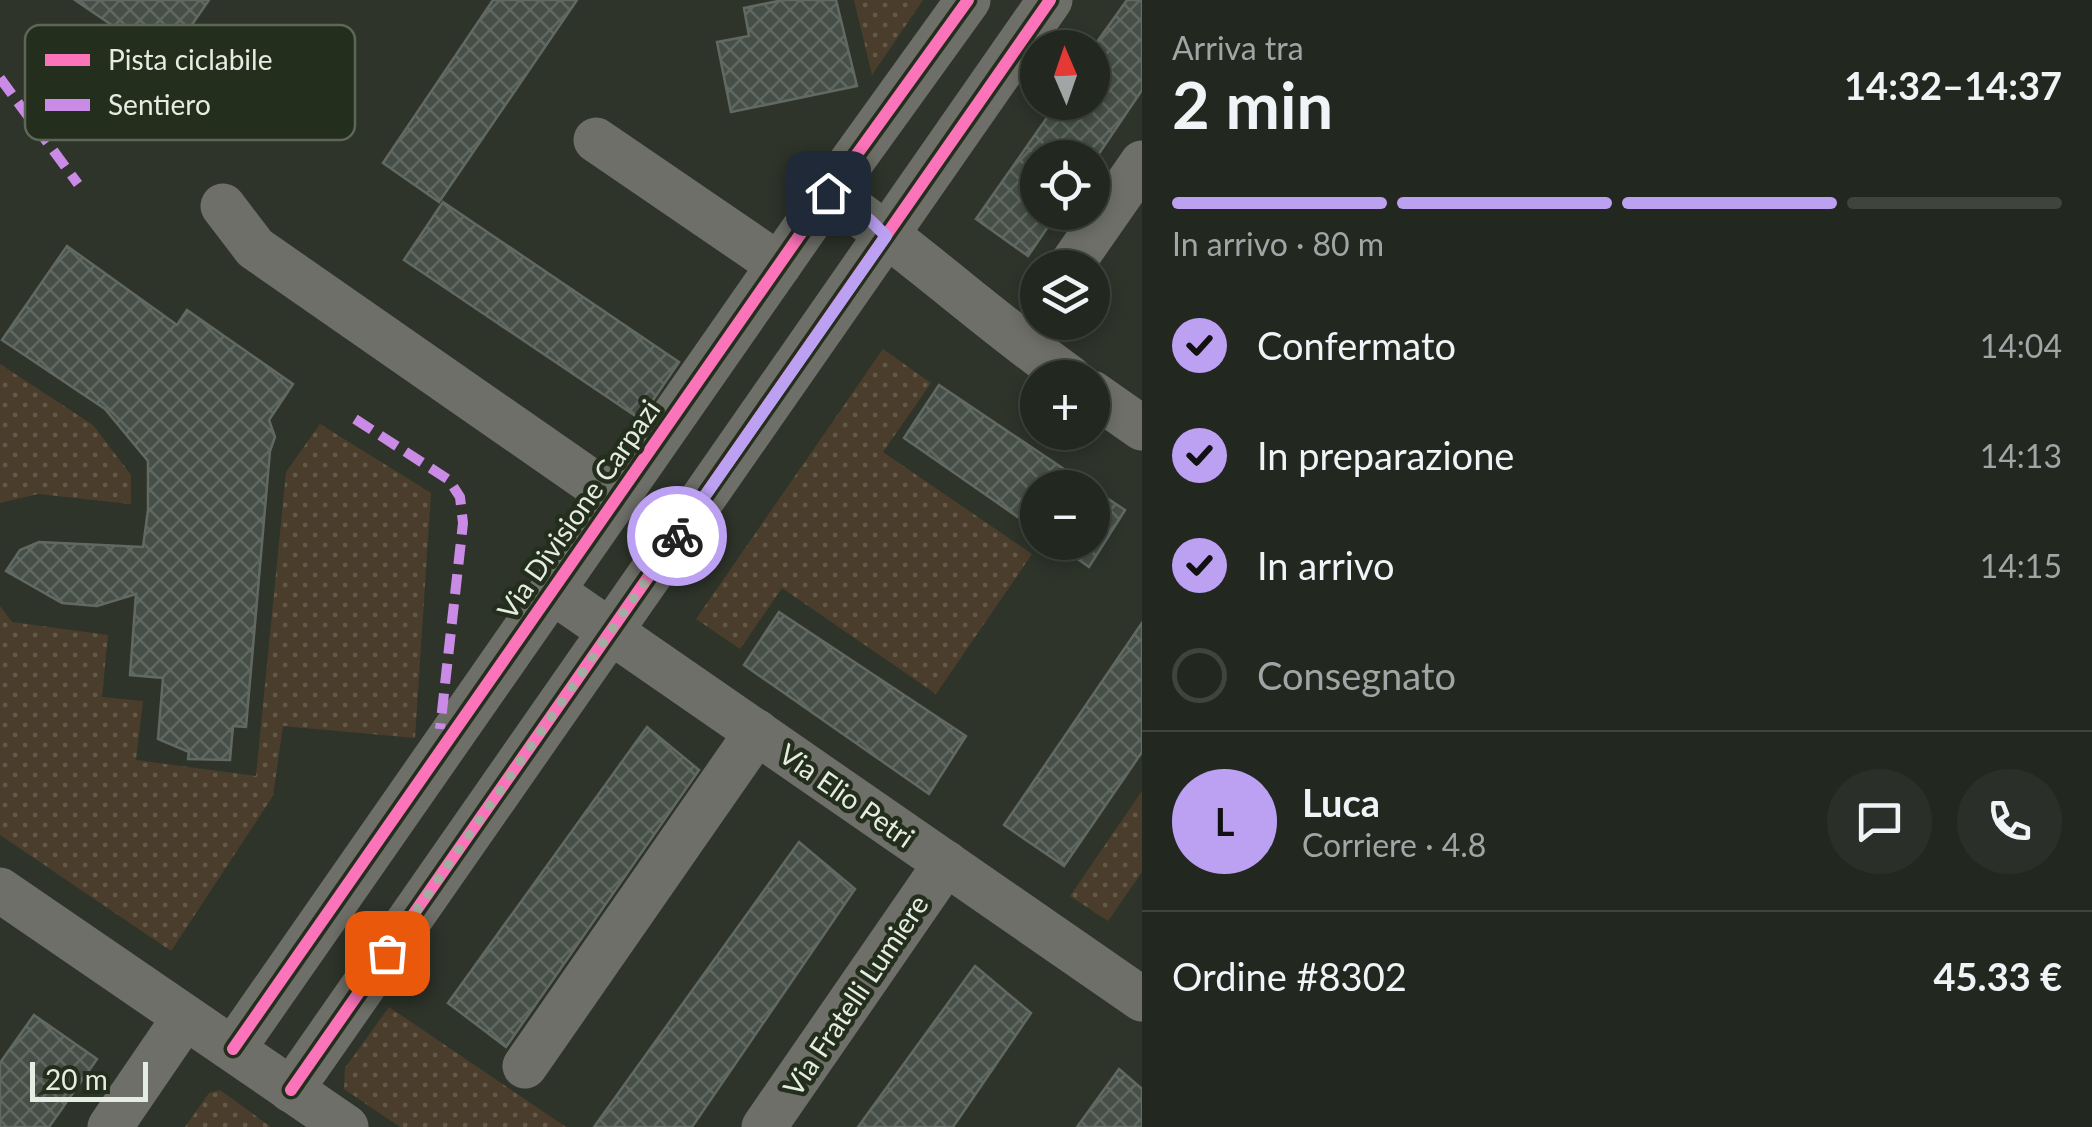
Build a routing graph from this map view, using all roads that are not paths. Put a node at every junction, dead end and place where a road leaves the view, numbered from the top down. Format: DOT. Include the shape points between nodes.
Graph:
graph roads {
  1 [pos="968,0"];
  2 [pos="1050,0"];
  3 [pos="596,140"];
  4 [pos="1142,163"];
  5 [pos="828,193"];
  6 [pos="223,206"];
  7 [pos="886,236"];
  8 [pos="1081,250"];
  9 [pos="779,266"];
  10 [pos="1020,322"];
  11 [pos="1039,340"];
  12 [pos="1055,360"];
  13 [pos="1110,406"];
  14 [pos="1142,428"];
  15 [pos="616,499"];
  16 [pos="552,590"];
  17 [pos="610,631"];
  18 [pos="757,732"];
  19 [pos="946,863"];
  20 [pos="0,890"];
  21 [pos="1142,999"];
  22 [pos="185,1017"];
  23 [pos="233,1049"];
  24 [pos="525,1066"];
  25 [pos="317,1113"];
  26 [pos="110,1127"];
  27 [pos="764,1127"];
  1 -- 5 [label="street, Via Divisione Carpazi"];
  2 -- 7 [label="street"];
  3 -- 9 [label="street"];
  4 -- 8 [label="street"];
  5 -- 7 [label="street"];
  5 -- 9 [label="street, Via Divisione Carpazi"];
  6 -- 15 [label="street" via="254,248"];
  7 -- 10 [label="street"];
  7 -- 17 [label="street"];
  9 -- 15 [label="street, Via Divisione Carpazi"];
  11 -- 12 [label="street"];
  13 -- 14 [label="street"];
  15 -- 16 [label="street, Via Divisione Carpazi"];
  16 -- 17 [label="street, Via Elio Petri"];
  16 -- 23 [label="street, Via Divisione Carpazi"];
  17 -- 18 [label="street, Via Elio Petri"];
  17 -- 25 [label="street"];
  18 -- 19 [label="street, Via Elio Petri"];
  18 -- 24 [label="street"];
  19 -- 21 [label="street, Via Elio Petri"];
  19 -- 27 [label="street, Via Fratelli Lumiere"];
  20 -- 22 [label="street"];
  22 -- 23 [label="street"];
  22 -- 26 [label="street"];
  23 -- 25 [label="street"];
}
